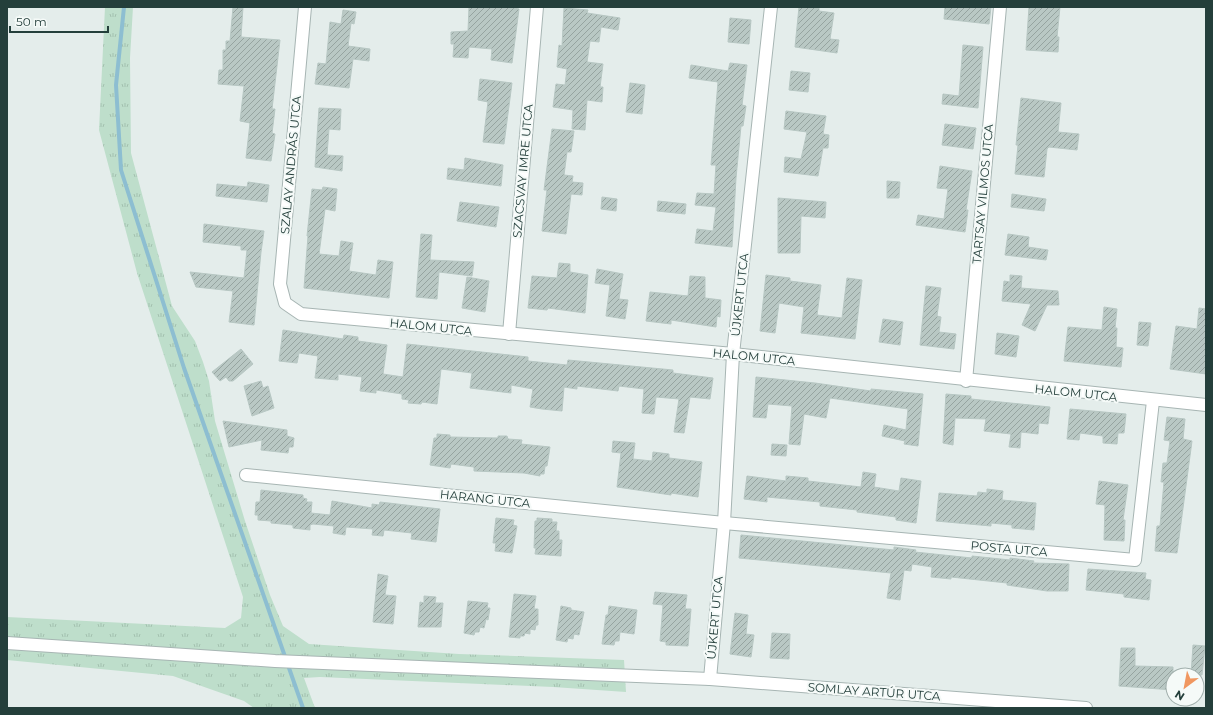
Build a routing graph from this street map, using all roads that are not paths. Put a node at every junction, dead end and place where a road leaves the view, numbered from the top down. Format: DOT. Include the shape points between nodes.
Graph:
graph roads {
  1 [pos="305,7"];
  2 [pos="537,7"];
  3 [pos="771,7"];
  4 [pos="1000,7"];
  5 [pos="301,314"];
  6 [pos="509,334"];
  7 [pos="733,354"];
  8 [pos="966,381"];
  9 [pos="1153,401"];
  10 [pos="1206,405"];
  11 [pos="246,475"];
  12 [pos="724,523"];
  13 [pos="7,643"];
  14 [pos="710,679"];
  15 [pos="949,703"];
  16 [pos="1086,708"];
  1 -- 5 [label="street, SZALAY ANDRÁS UTCA" via="280,284 285,303"];
  2 -- 6 [label="street, SZACSVAY IMRE UTCA"];
  3 -- 7 [label="street, ÚJKERT UTCA"];
  4 -- 8 [label="street, TARTSAY VILMOS UTCA"];
  5 -- 6 [label="street, HALOM UTCA"];
  6 -- 7 [label="street, HALOM UTCA"];
  7 -- 8 [label="street, HALOM UTCA"];
  7 -- 12 [label="street, ÚJKERT UTCA"];
  8 -- 9 [label="street, HALOM UTCA"];
  9 -- 10 [label="street, HALOM UTCA"];
  9 -- 12 [label="street, POSTA UTCA" via="1135,560"];
  11 -- 12 [label="street, HARANG UTCA"];
  12 -- 14 [label="street, ÚJKERT UTCA"];
  13 -- 14 [label="street, SOMLAY ARTÚR UTCA" via="292,662"];
  14 -- 15 [label="street, SOMLAY ARTÚR UTCA"];
  15 -- 16 [label="street, SOMLAY ARTÚR UTCA"];
}
